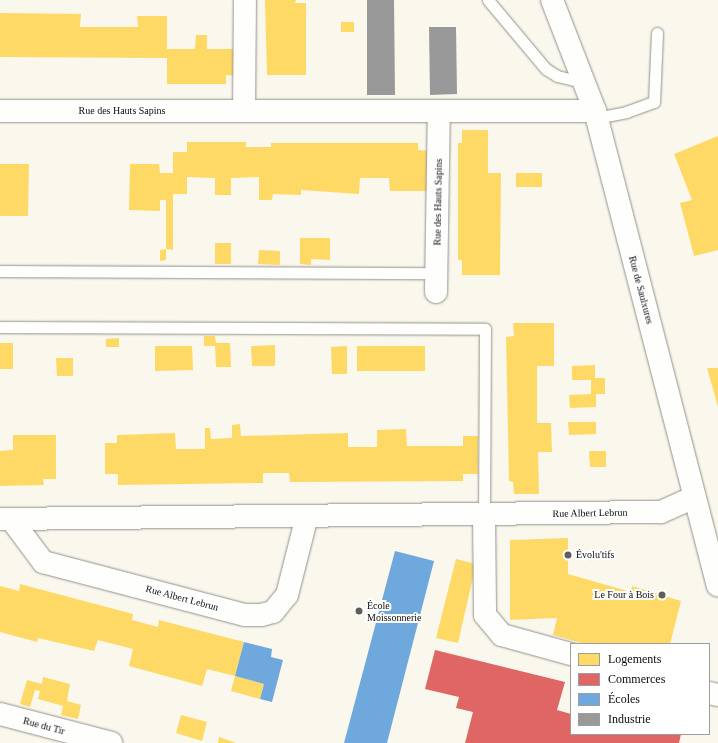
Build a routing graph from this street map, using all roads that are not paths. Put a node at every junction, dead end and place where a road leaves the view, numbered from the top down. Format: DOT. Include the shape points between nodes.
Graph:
graph roads {
  1 [pos="245,0"];
  2 [pos="488,0"];
  3 [pos="552,0"];
  4 [pos="657,33"];
  5 [pos="584,82"];
  6 [pos="0,111"];
  7 [pos="244,111"];
  8 [pos="439,111"];
  9 [pos="596,115"];
  10 [pos="0,270"];
  11 [pos="437,283"];
  12 [pos="0,327"];
  13 [pos="694,497"];
  14 [pos="484,513"];
  15 [pos="307,516"];
  16 [pos="5,519"];
  17 [pos="718,585"];
  18 [pos="570,654"];
  19 [pos="0,714"];
  20 [pos="110,743"];
  1 -- 7 [label="street"];
  2 -- 5 [label="lane" via="546,69 557,76"];
  3 -- 5 [label="street, Rue de Saulxures"];
  4 -- 9 [label="lane" via="654,102 626,112"];
  5 -- 9 [label="street, Rue de Saulxures"];
  6 -- 7 [label="street, Rue des Hauts Sapins"];
  7 -- 8 [label="street, Rue des Hauts Sapins"];
  8 -- 9 [label="street, Rue des Hauts Sapins"];
  8 -- 11 [label="street, Rue des Hauts Sapins"];
  9 -- 13 [label="street, Rue de Saulxures"];
  10 -- 11 [label="lane"];
  12 -- 14 [label="lane" via="485,329"];
  13 -- 14 [label="street, Rue Albert Lebrun" via="661,512"];
  13 -- 17 [label="street, Rue de Saulxures"];
  14 -- 15 [label="street, Rue Albert Lebrun"];
  14 -- 18 [label="street" via="485,615 502,635"];
  15 -- 16 [label="street, Rue Albert Lebrun"];
  15 -- 16 [label="street, Rue Albert Lebrun" via="287,595 273,612 261,615 245,615 43,562"];
  19 -- 20 [label="street, Rue du Tir"];
}
